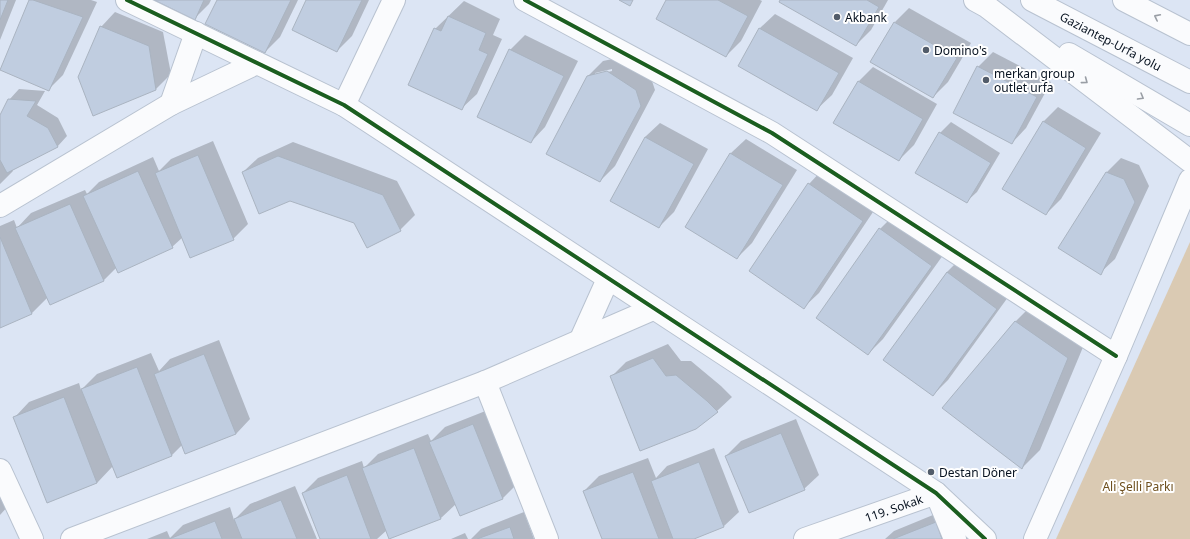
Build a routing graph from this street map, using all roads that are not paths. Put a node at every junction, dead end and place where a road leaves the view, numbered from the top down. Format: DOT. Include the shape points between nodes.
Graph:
graph roads {
  1 [pos="127,0"];
  2 [pos="394,0"];
  3 [pos="525,0"];
  4 [pos="1032,0"];
  5 [pos="1124,0"];
  6 [pos="981,3"];
  7 [pos="196,33"];
  8 [pos="1190,34"];
  9 [pos="257,63"];
  10 [pos="1190,82"];
  11 [pos="171,104"];
  12 [pos="344,105"];
  13 [pos="1190,125"];
  14 [pos="1190,161"];
  15 [pos="1190,180"];
  16 [pos="0,206"];
  17 [pos="608,279"];
  18 [pos="653,309"];
  19 [pos="581,339"];
  20 [pos="1116,356"];
  21 [pos="485,382"];
  22 [pos="0,470"];
  23 [pos="936,493"];
  24 [pos="32,539"];
  25 [pos="72,539"];
  26 [pos="547,539"];
  27 [pos="805,539"];
  28 [pos="955,539"];
  29 [pos="985,539"];
  30 [pos="1035,539"];
  1 -- 7 [label="main road"];
  2 -- 12 [label="main road"];
  3 -- 20 [label="main road" via="772,133"];
  4 -- 10 [label="main road, Gaziantep-Urfa yolu"];
  8 -- 5 [label="main road, one-way"];
  6 -- 13 [label="main road, one-way"];
  6 -- 14 [label="main road, one-way"];
  7 -- 9 [label="main road"];
  7 -- 11 [label="main road"];
  9 -- 11 [label="main road"];
  9 -- 12 [label="main road"];
  11 -- 16 [label="main road"];
  12 -- 17 [label="main road"];
  15 -- 20 [label="main road"];
  17 -- 18 [label="main road"];
  17 -- 19 [label="main road"];
  18 -- 19 [label="main road"];
  18 -- 23 [label="main road"];
  19 -- 21 [label="main road"];
  20 -- 30 [label="main road"];
  21 -- 25 [label="main road"];
  21 -- 26 [label="main road"];
  22 -- 24 [label="main road"];
  23 -- 27 [label="main road, 119. Sokak"];
  23 -- 28 [label="main road, 119. Sokak"];
  23 -- 29 [label="main road"];
}
